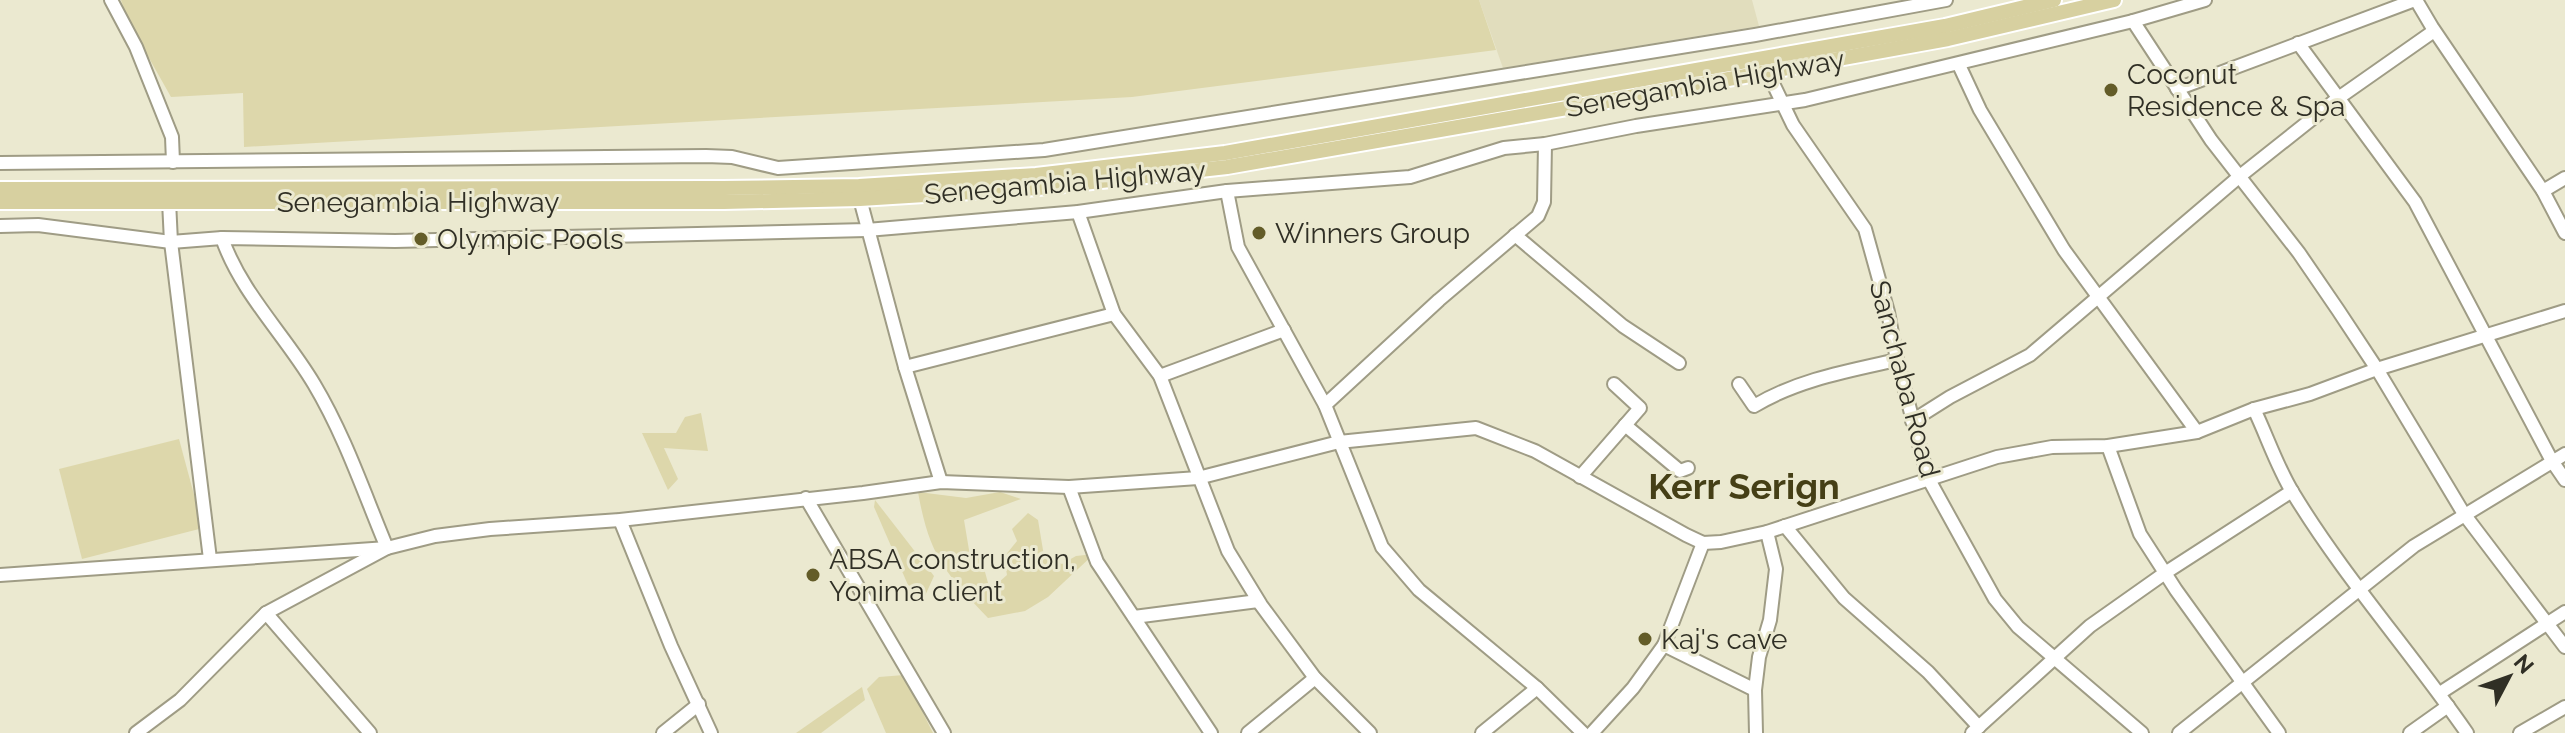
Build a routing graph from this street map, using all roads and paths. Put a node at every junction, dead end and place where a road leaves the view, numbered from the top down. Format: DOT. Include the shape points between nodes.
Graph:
graph roads {
  1 [pos="111,0"];
  2 [pos="1946,0"];
  3 [pos="2054,0"];
  4 [pos="2114,0"];
  5 [pos="2205,0"];
  6 [pos="2416,0"];
  7 [pos="2133,21"];
  8 [pos="2434,31"];
  9 [pos="2298,43"];
  10 [pos="1959,65"];
  11 [pos="1767,71"];
  12 [pos="2177,89"];
  13 [pos="2337,99"];
  14 [pos="1781,102"];
  15 [pos="1545,144"];
  16 [pos="173,162"];
  17 [pos="0,163"];
  18 [pos="2240,176"];
  19 [pos="2565,178"];
  20 [pos="0,189"];
  21 [pos="1227,191"];
  22 [pos="2543,191"];
  23 [pos="860,199"];
  24 [pos="169,201"];
  25 [pos="0,202"];
  26 [pos="1078,212"];
  27 [pos="0,226"];
  28 [pos="867,230"];
  29 [pos="2565,233"];
  30 [pos="1515,235"];
  31 [pos="222,238"];
  32 [pos="171,242"];
  33 [pos="2099,298"];
  34 [pos="2565,311"];
  35 [pos="1114,314"];
  36 [pos="1284,330"];
  37 [pos="2487,334"];
  38 [pos="1897,360"];
  39 [pos="1679,363"];
  40 [pos="905,367"];
  41 [pos="2377,369"];
  42 [pos="1160,376"];
  43 [pos="1614,384"];
  44 [pos="1739,384"];
  45 [pos="1325,405"];
  46 [pos="2254,409"];
  47 [pos="1912,421"];
  48 [pos="1625,425"];
  49 [pos="2197,432"];
  50 [pos="1339,442"];
  51 [pos="2108,446"];
  52 [pos="2565,454"];
  53 [pos="2552,461"];
  54 [pos="1688,468"];
  55 [pos="1580,477"];
  56 [pos="1198,478"];
  57 [pos="1928,478"];
  58 [pos="2565,480"];
  59 [pos="941,482"];
  60 [pos="1069,487"];
  61 [pos="2292,491"];
  62 [pos="806,498"];
  63 [pos="2464,514"];
  64 [pos="620,520"];
  65 [pos="1785,526"];
  66 [pos="1767,532"];
  67 [pos="1703,543"];
  68 [pos="387,548"];
  69 [pos="324,552"];
  70 [pos="210,559"];
  71 [pos="2165,573"];
  72 [pos="0,575"];
  73 [pos="332,577"];
  74 [pos="2360,588"];
  75 [pos="1258,601"];
  76 [pos="2565,612"];
  77 [pos="266,613"];
  78 [pos="1134,617"];
  79 [pos="2546,625"];
  80 [pos="1664,645"];
  81 [pos="2565,647"];
  82 [pos="2055,660"];
  83 [pos="1315,678"];
  84 [pos="2241,683"];
  85 [pos="1537,688"];
  86 [pos="1755,690"];
  87 [pos="2440,693"];
  88 [pos="699,704"];
  89 [pos="2448,706"];
  90 [pos="2565,707"];
  91 [pos="1975,730"];
  92 [pos="136,733"];
  93 [pos="370,733"];
  94 [pos="663,733"];
  95 [pos="711,733"];
  96 [pos="944,733"];
  97 [pos="1211,733"];
  98 [pos="1248,733"];
  99 [pos="1370,733"];
  100 [pos="1482,733"];
  101 [pos="1583,733"];
  102 [pos="1592,733"];
  103 [pos="1756,733"];
  104 [pos="2142,733"];
  105 [pos="2179,733"];
  106 [pos="2279,733"];
  107 [pos="2410,733"];
  108 [pos="2467,733"];
  109 [pos="2520,733"];
  1 -- 16 [label="street" via="172,137"];
  2 -- 16 [label="street" via="1044,150 778,168 732,157"];
  3 -- 20 [label="main road, Senegambia Highway" via="1945,26 1225,153 1050,174 723,188"];
  4 -- 11 [label="main road, Senegambia Highway" via="1948,39"];
  5 -- 7 [label="street"];
  6 -- 8 [label="street"];
  6 -- 9 [label="street"];
  7 -- 10 [label="street"];
  7 -- 12 [label="street"];
  8 -- 13 [label="street"];
  8 -- 22 [label="street"];
  9 -- 12 [label="street"];
  9 -- 13 [label="street"];
  10 -- 14 [label="street"];
  10 -- 33 [label="street" via="2064,250"];
  11 -- 14 [label="street, Sanchaba Road"];
  11 -- 23 [label="main road, Senegambia Highway" via="1227,167 1038,188"];
  12 -- 18 [label="street"];
  13 -- 18 [label="street"];
  13 -- 37 [label="street" via="2415,202"];
  14 -- 15 [label="street"];
  14 -- 38 [label="street, Sanchaba Road" via="1865,229"];
  15 -- 21 [label="street" via="1504,148 1410,177"];
  15 -- 30 [label="street" via="1544,202 1538,216"];
  16 -- 17 [label="street"];
  18 -- 33 [label="street"];
  18 -- 41 [label="street"];
  19 -- 22 [label="street"];
  21 -- 26 [label="street"];
  21 -- 36 [label="street" via="1238,247"];
  22 -- 29 [label="street"];
  23 -- 24 [label="main road, Senegambia Highway"];
  23 -- 28 [label="street"];
  24 -- 25 [label="main road, Senegambia Highway"];
  24 -- 32 [label="street"];
  26 -- 28 [label="street"];
  26 -- 35 [label="street"];
  27 -- 32 [label="street" via="38,225"];
  28 -- 31 [label="street" via="395,241"];
  28 -- 40 [label="street"];
  30 -- 39 [label="street" via="1623,326"];
  30 -- 45 [label="street"];
  31 -- 32 [label="street"];
  31 -- 68 [label="street" via="231,264 334,419"];
  32 -- 70 [label="street"];
  33 -- 47 [label="street" via="2030,355"];
  33 -- 49 [label="street"];
  34 -- 37 [label="street"];
  35 -- 40 [label="street"];
  35 -- 42 [label="street"];
  36 -- 42 [label="street"];
  36 -- 45 [label="street"];
  37 -- 41 [label="street"];
  37 -- 53 [label="street"];
  38 -- 44 [label="street" via="1778,391 1754,406"];
  38 -- 47 [label="street, Sanchaba Road"];
  40 -- 59 [label="street"];
  41 -- 46 [label="street"];
  41 -- 63 [label="street"];
  42 -- 56 [label="street"];
  43 -- 48 [label="street" via="1640,408"];
  45 -- 50 [label="street"];
  46 -- 49 [label="street"];
  46 -- 61 [label="street"];
  47 -- 57 [label="street, Sanchaba Road"];
  48 -- 54 [label="street" via="1680,471"];
  48 -- 55 [label="street"];
  49 -- 51 [label="street"];
  50 -- 55 [label="street" via="1476,428 1535,451"];
  50 -- 56 [label="street"];
  50 -- 85 [label="street" via="1390,557 1419,590"];
  51 -- 57 [label="street" via="2010,454"];
  51 -- 71 [label="street" via="2140,534"];
  52 -- 53 [label="street"];
  53 -- 58 [label="street"];
  53 -- 63 [label="street"];
  55 -- 67 [label="street"];
  56 -- 60 [label="street"];
  56 -- 75 [label="street" via="1228,551"];
  57 -- 65 [label="street"];
  57 -- 82 [label="street, Sanchaba Road" via="1995,599"];
  59 -- 60 [label="street"];
  59 -- 62 [label="street"];
  60 -- 78 [label="street" via="1097,562"];
  61 -- 71 [label="street"];
  61 -- 74 [label="street"];
  62 -- 64 [label="street"];
  62 -- 96 [label="street"];
  63 -- 74 [label="street"];
  63 -- 79 [label="street"];
  64 -- 68 [label="street" via="435,536"];
  64 -- 88 [label="street"];
  65 -- 66 [label="street"];
  65 -- 91 [label="street" via="1844,598 1928,672"];
  66 -- 67 [label="street"];
  66 -- 86 [label="street" via="1776,569"];
  67 -- 80 [label="street"];
  68 -- 69 [label="street"];
  68 -- 73 [label="street"];
  69 -- 70 [label="street"];
  69 -- 73 [label="street"];
  70 -- 72 [label="street"];
  71 -- 82 [label="street" via="2090,626"];
  71 -- 84 [label="street"];
  73 -- 77 [label="street"];
  74 -- 84 [label="street"];
  74 -- 87 [label="street"];
  75 -- 78 [label="street"];
  75 -- 83 [label="street"];
  76 -- 79 [label="street"];
  77 -- 92 [label="street" via="180,700"];
  77 -- 93 [label="street"];
  78 -- 97 [label="street"];
  79 -- 81 [label="street"];
  79 -- 87 [label="street"];
  80 -- 86 [label="street"];
  80 -- 102 [label="street"];
  82 -- 91 [label="street"];
  82 -- 104 [label="street, Sanchaba Road"];
  83 -- 98 [label="street"];
  83 -- 99 [label="street"];
  84 -- 105 [label="street"];
  84 -- 106 [label="street"];
  85 -- 100 [label="street"];
  85 -- 101 [label="street"];
  86 -- 103 [label="street"];
  87 -- 89 [label="street"];
  88 -- 94 [label="street"];
  88 -- 95 [label="street"];
  89 -- 107 [label="street"];
  89 -- 108 [label="street"];
  90 -- 109 [label="street"];
}
